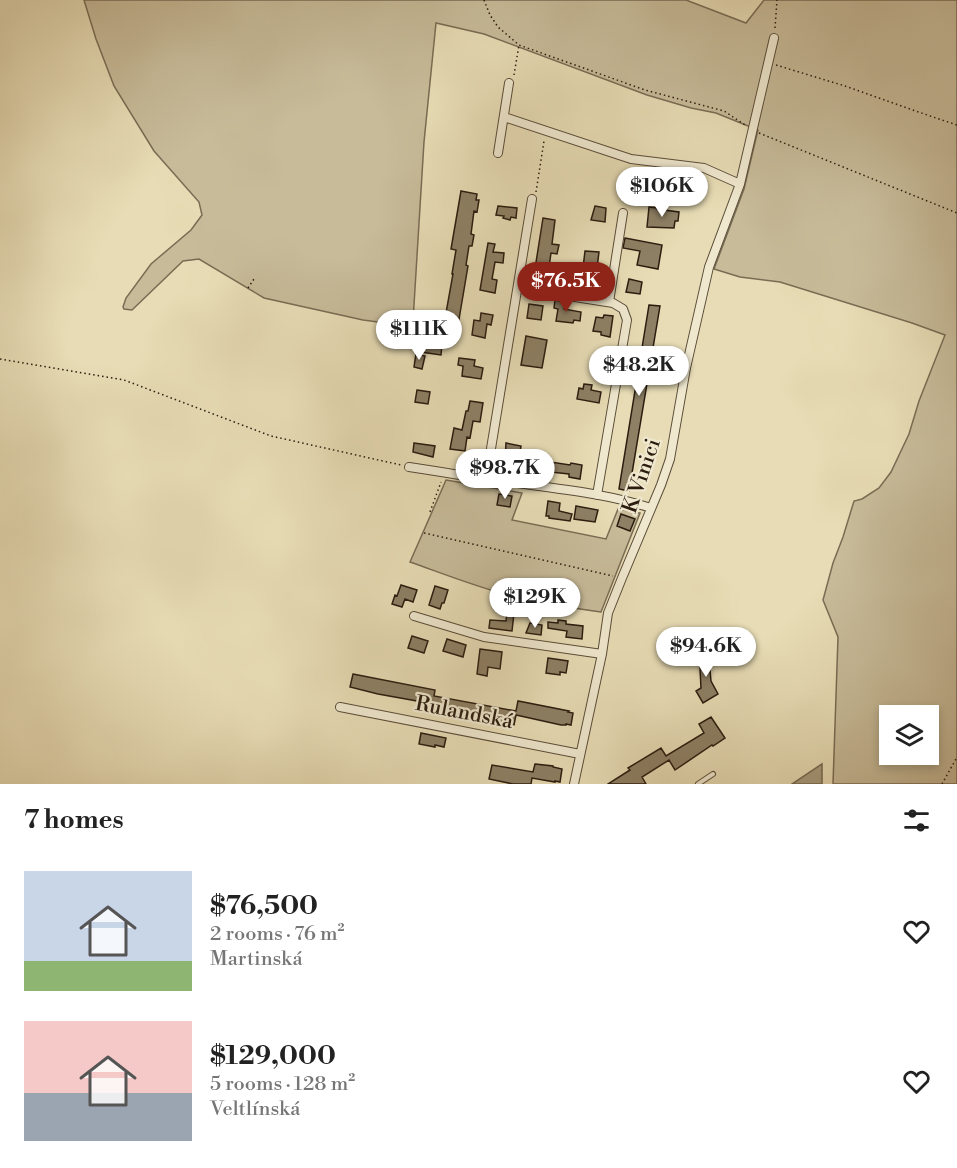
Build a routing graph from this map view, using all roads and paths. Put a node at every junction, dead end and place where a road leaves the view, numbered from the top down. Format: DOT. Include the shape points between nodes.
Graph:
graph roads {
  1 [pos="484,0"];
  2 [pos="777,0"];
  3 [pos="774,38"];
  4 [pos="519,45"];
  5 [pos="768,62"];
  6 [pos="509,83"];
  7 [pos="504,117"];
  8 [pos="957,125"];
  9 [pos="752,130"];
  10 [pos="545,131"];
  11 [pos="498,153"];
  12 [pos="740,184"];
  13 [pos="533,199"];
  14 [pos="623,213"];
  15 [pos="957,213"];
  16 [pos="254,279"];
  17 [pos="248,288"];
  18 [pos="518,288"];
  19 [pos="609,302"];
  20 [pos="0,359"];
  21 [pos="410,467"];
  22 [pos="444,472"];
  23 [pos="486,479"];
  24 [pos="597,495"];
  25 [pos="651,508"];
  26 [pos="430,512"];
  27 [pos="424,533"];
  28 [pos="622,578"];
  29 [pos="414,616"];
  30 [pos="602,654"];
  31 [pos="340,707"];
  32 [pos="580,754"];
  33 [pos="957,758"];
  34 [pos="713,774"];
  35 [pos="574,784"];
  36 [pos="698,784"];
  37 [pos="942,784"];
  1 -- 4 [label="path" via="498,27"];
  2 -- 3 [label="path"];
  3 -- 5 [label="street, K Vinici"];
  4 -- 6 [label="path" via="513,84"];
  4 -- 9 [label="path" via="645,90 724,111"];
  5 -- 8 [label="path"];
  5 -- 9 [label="street, K Vinici"];
  6 -- 7 [label="street"];
  7 -- 10 [label="street"];
  7 -- 11 [label="street"];
  9 -- 12 [label="street, K Vinici"];
  9 -- 15 [label="path"];
  10 -- 12 [label="street" via="631,159 704,168"];
  10 -- 13 [label="path"];
  12 -- 25 [label="street, K Vinici" via="709,267 670,459"];
  13 -- 18 [label="street"];
  14 -- 19 [label="street"];
  16 -- 17 [label="path"];
  18 -- 19 [label="street"];
  18 -- 23 [label="street"];
  19 -- 24 [label="street" via="623,309 627,321"];
  20 -- 21 [label="path" via="124,380 271,436"];
  21 -- 22 [label="street"];
  22 -- 23 [label="street"];
  22 -- 26 [label="path"];
  23 -- 24 [label="street"];
  24 -- 25 [label="street"];
  25 -- 28 [label="street, K Vinici"];
  27 -- 28 [label="path"];
  28 -- 30 [label="street, K Vinici" via="608,613"];
  29 -- 30 [label="street" via="484,637"];
  30 -- 32 [label="street, K Vinici"];
  31 -- 32 [label="street, Rulandská"];
  32 -- 35 [label="street, K Vinici"];
  33 -- 37 [label="path"];
  34 -- 36 [label="lane"];
}
